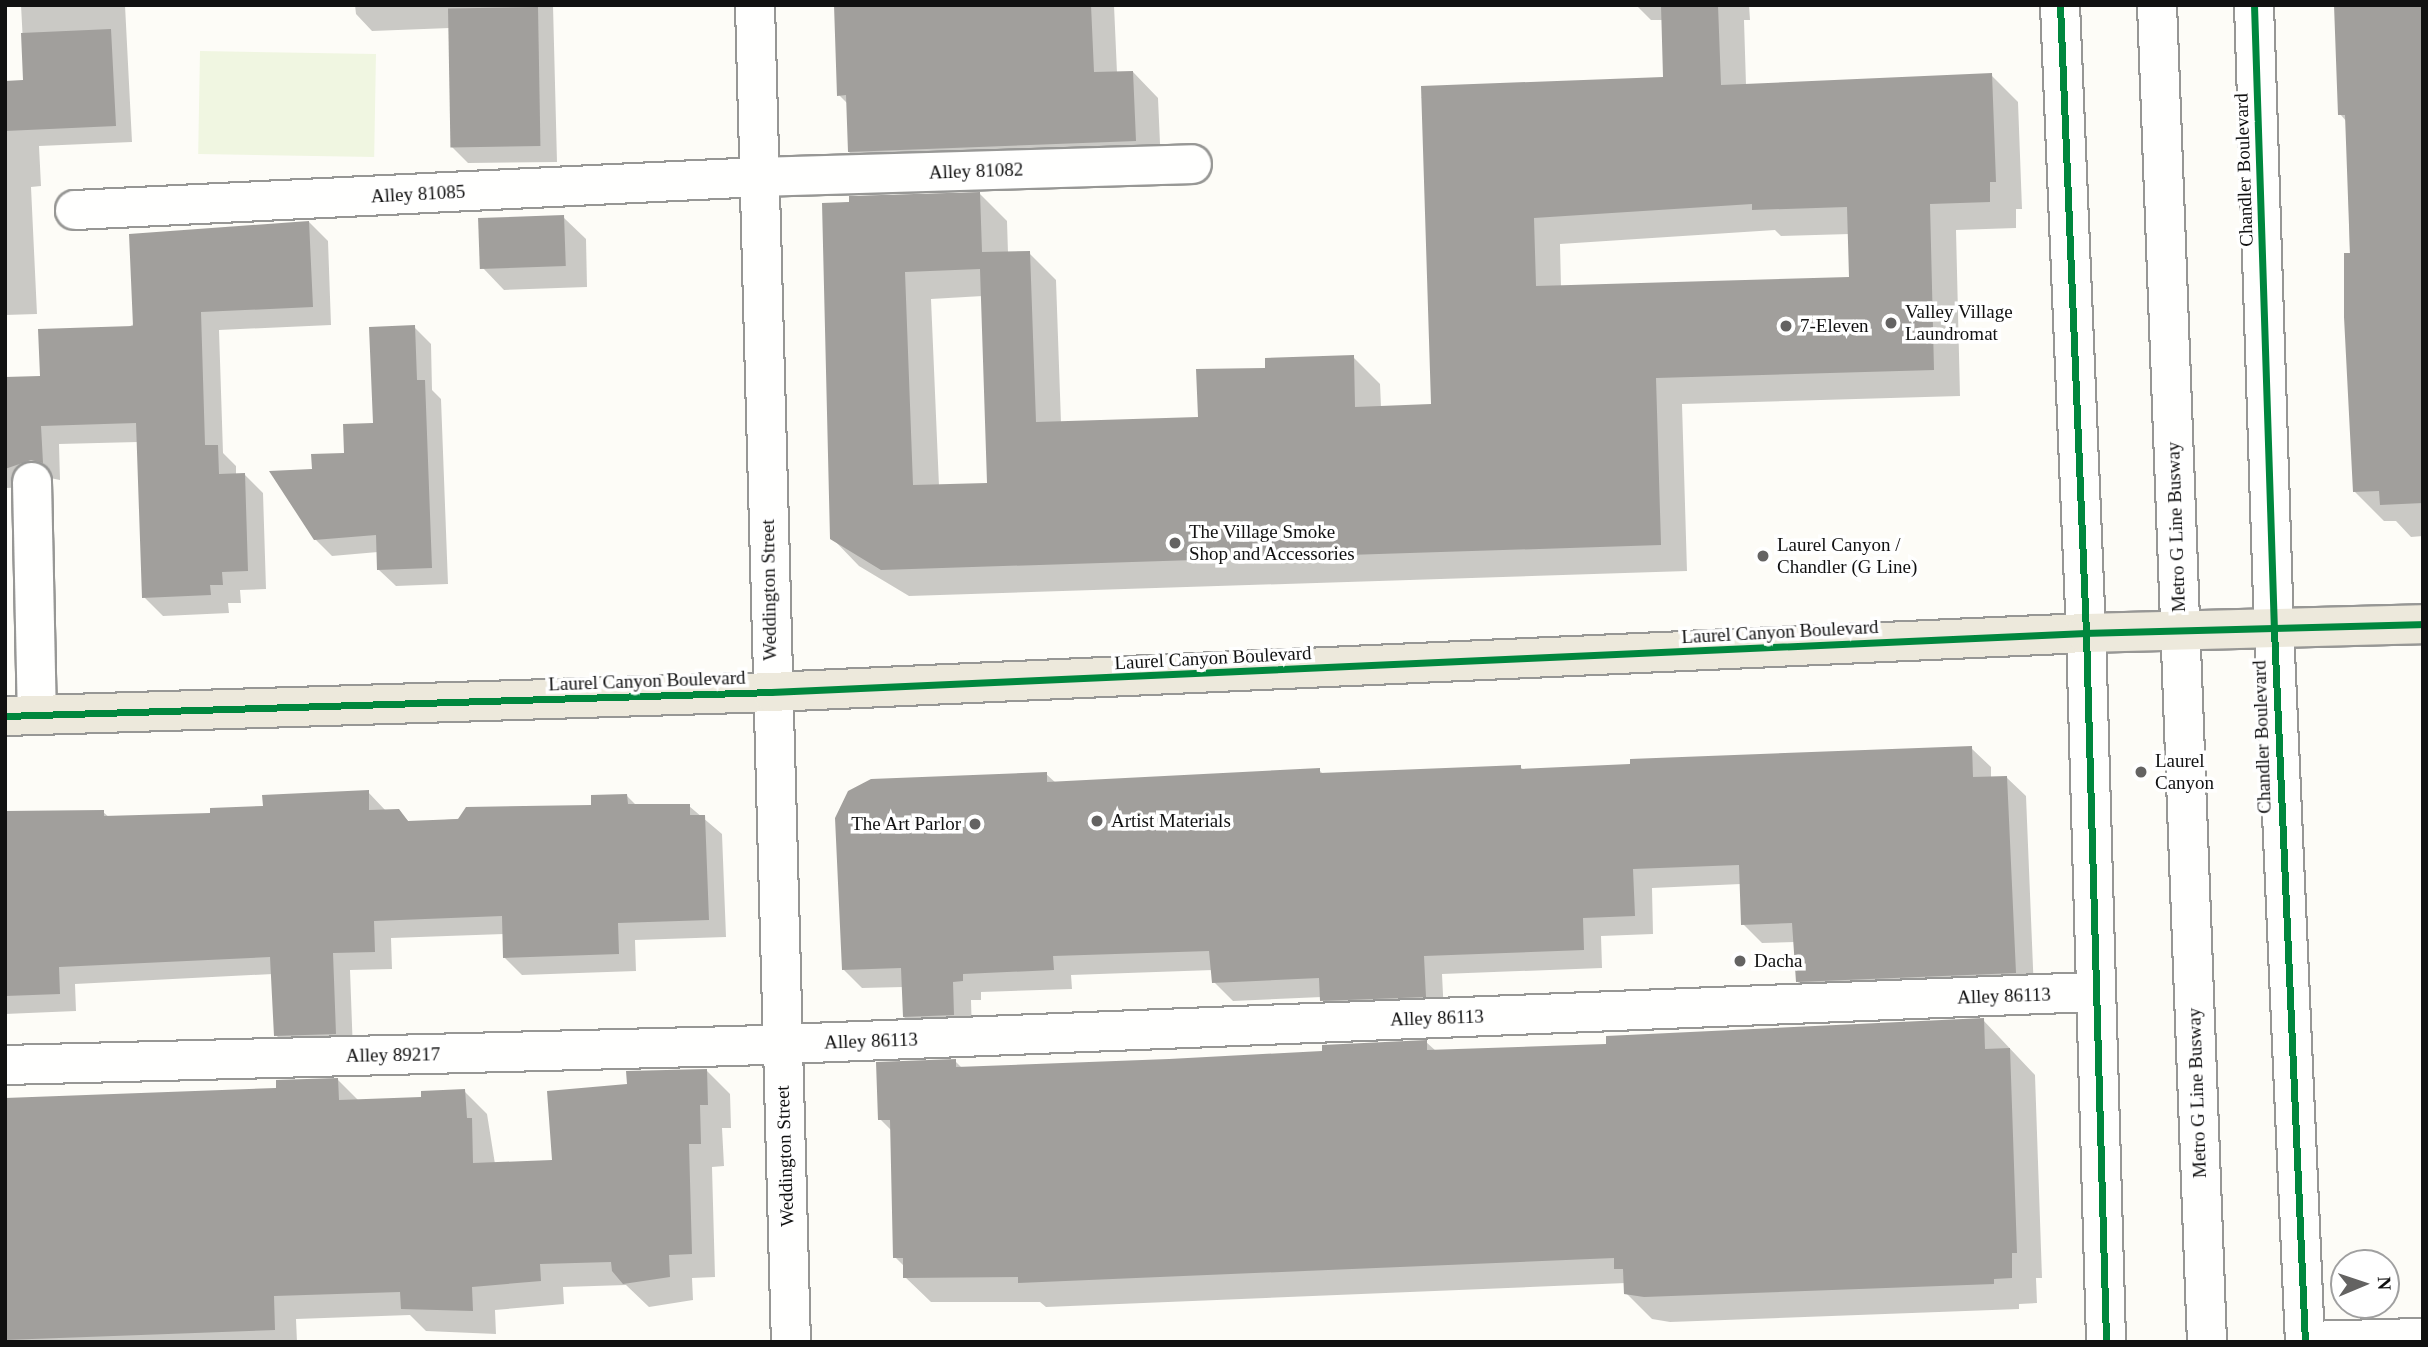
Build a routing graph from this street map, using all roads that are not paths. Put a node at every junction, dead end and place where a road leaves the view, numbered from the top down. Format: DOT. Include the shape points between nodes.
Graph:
graph roads {
  1 [pos="755,5"];
  2 [pos="2060,5"];
  3 [pos="2157,5"];
  4 [pos="2254,5"];
  5 [pos="1192,163"];
  6 [pos="760,177"];
  7 [pos="75,210"];
  8 [pos="32,482"];
  9 [pos="2423,624"];
  10 [pos="2274,630"];
  11 [pos="2180,632"];
  12 [pos="2086,633"];
  13 [pos="771,692"];
  14 [pos="21,716"];
  15 [pos="2093,992"];
  16 [pos="782,1044"];
  17 [pos="5,1065"];
  18 [pos="2423,1338"];
  19 [pos="2305,1341"];
  20 [pos="791,1342"];
  21 [pos="2106,1342"];
  22 [pos="2207,1342"];
  1 -- 6 [label="street, Weddington Street"];
  2 -- 12 [label="street"];
  3 -- 11 [label="street, Metro G Line Busway"];
  4 -- 10 [label="street, Chandler Boulevard"];
  5 -- 6 [label="street, Alley 81082"];
  6 -- 7 [label="street, Alley 81085"];
  6 -- 13 [label="street, Weddington Street"];
  8 -- 14 [label="street"];
  9 -- 10 [label="main road, Laurel Canyon Boulevard"];
  10 -- 11 [label="main road, Laurel Canyon Boulevard"];
  10 -- 19 [label="street, Chandler Boulevard"];
  11 -- 12 [label="main road, Laurel Canyon Boulevard"];
  11 -- 22 [label="street, Metro G Line Busway"];
  12 -- 13 [label="main road, Laurel Canyon Boulevard"];
  12 -- 15 [label="street"];
  13 -- 14 [label="main road, Laurel Canyon Boulevard"];
  13 -- 16 [label="street, Weddington Street"];
  15 -- 16 [label="street, Alley 86113"];
  15 -- 21 [label="street"];
  16 -- 17 [label="street, Alley 89217"];
  16 -- 20 [label="street, Weddington Street"];
  18 -- 19 [label="street"];
}
